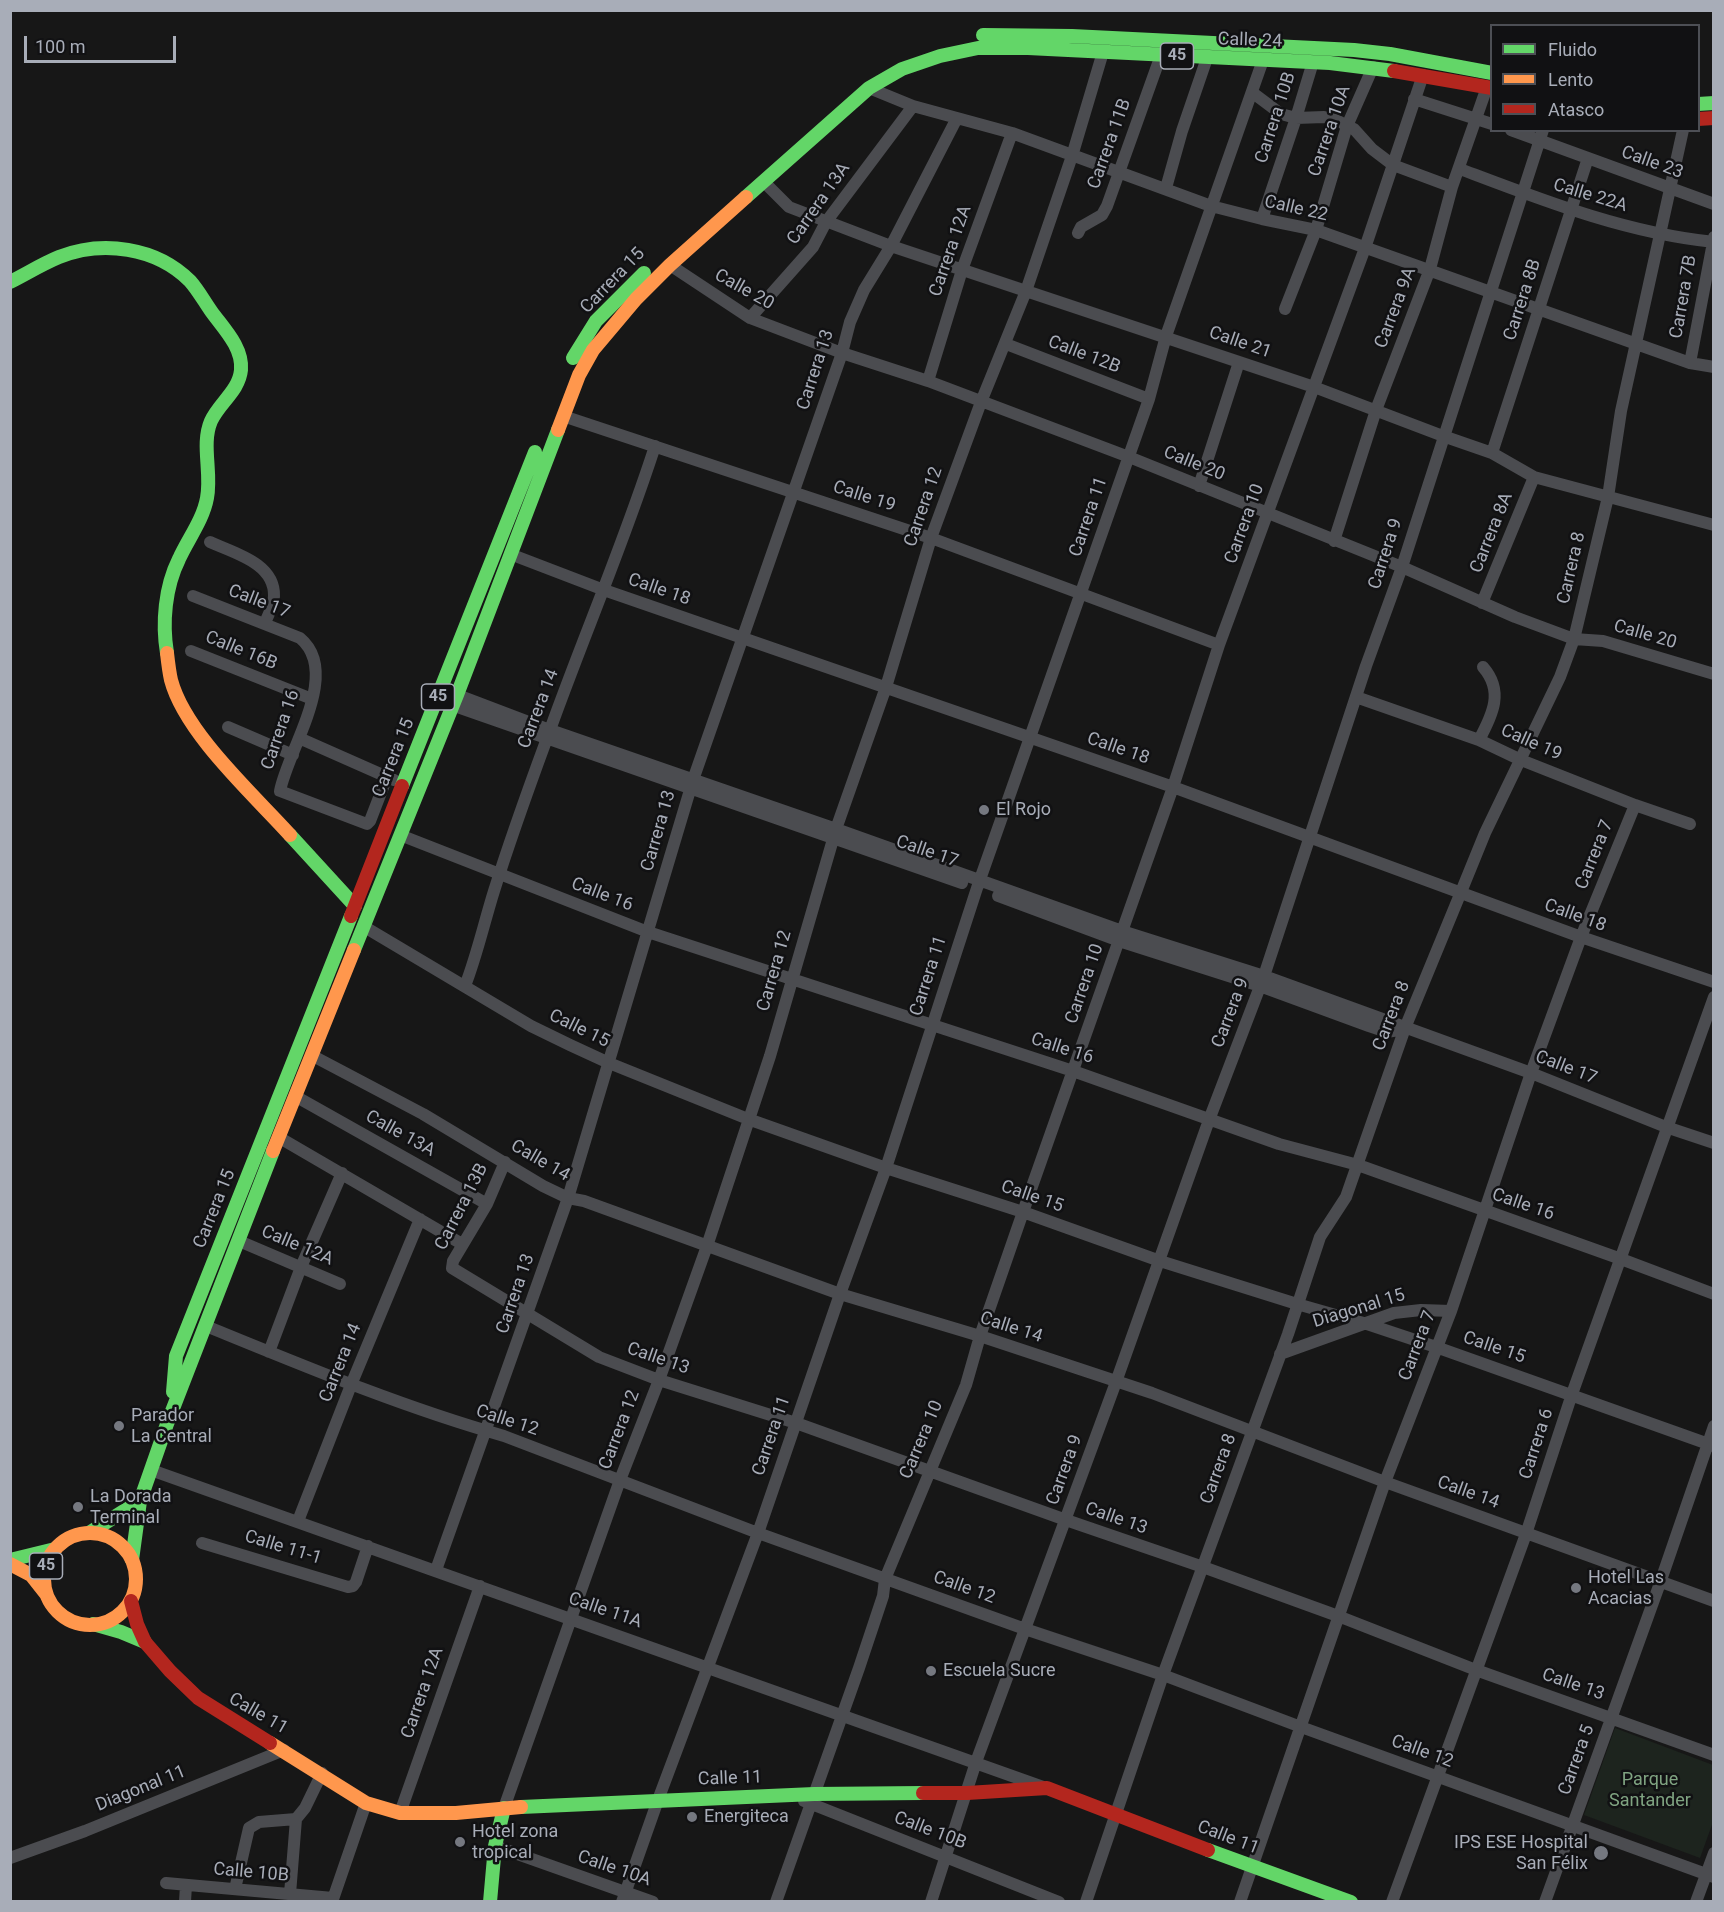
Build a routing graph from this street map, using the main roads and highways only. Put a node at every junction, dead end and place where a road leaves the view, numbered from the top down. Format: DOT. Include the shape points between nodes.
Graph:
graph roads {
  1 [pos="868,73"];
  2 [pos="1490,73"];
  3 [pos="1489,87"];
  4 [pos="869,88"];
  5 [pos="10,282"];
  6 [pos="355,906"];
  7 [pos="167,1424"];
  8 [pos="140,1501"];
  9 [pos="89,1533"];
  10 [pos="55,1549"];
  11 [pos="10,1560"];
  12 [pos="132,1560"];
  13 [pos="10,1564"];
  14 [pos="46,1594"];
  15 [pos="130,1600"];
  16 [pos="93,1624"];
  17 [pos="145,1642"];
  18 [pos="504,1808"];
  19 [pos="490,1902"];
  20 [pos="1351,1902"];
  1 -- 2 [label="main road, Calle 24 / 45" via="943,42 1010,34 1354,50"];
  1 -- 6 [label="main road, Carrera 15 / 45" via="636,280 596,321 568,367"];
  3 -- 4 [label="main road, Calle 24 / 45" via="1372,67 1312,62 978,48 919,63"];
  4 -- 7 [label="main road, Carrera 15 / 45" via="670,265 593,350 579,375 456,700"];
  5 -- 6 [label="main road" via="78,251 114,248 142,253 166,263 191,282 237,350 242,366 238,382 210,421 204,511 183,547 171,579 164,616 166,658 179,700 199,735"];
  6 -- 7 [label="main road, Carrera 15 / 45" via="177,1356"];
  7 -- 8 [label="main road, Carrera 15 / 45"];
  8 -- 9 [label="main road, 45"];
  8 -- 12 [label="main road, Carrera 15 / 45"];
  9 -- 10 [label="main road, 45" via="70,1537"];
  9 -- 12 [label="main road" via="110,1537"];
  10 -- 11 [label="main road, 45"];
  10 -- 14 [label="main road, 45" via="45,1570"];
  12 -- 15 [label="main road, 45" via="136,1581"];
  13 -- 14 [label="main road, 45" via="31,1575"];
  14 -- 16 [label="main road, 45" via="65,1617"];
  15 -- 16 [label="main road" via="115,1617"];
  15 -- 17 [label="main road, Calle 11"];
  16 -- 17 [label="main road, Calle 11"];
  17 -- 18 [label="main road, Calle 11" via="198,1698 366,1803 400,1813"];
  18 -- 19 [label="main road, Carrera 12" via="495,1846"];
  18 -- 20 [label="main road, Calle 11" via="1047,1788"];
}
